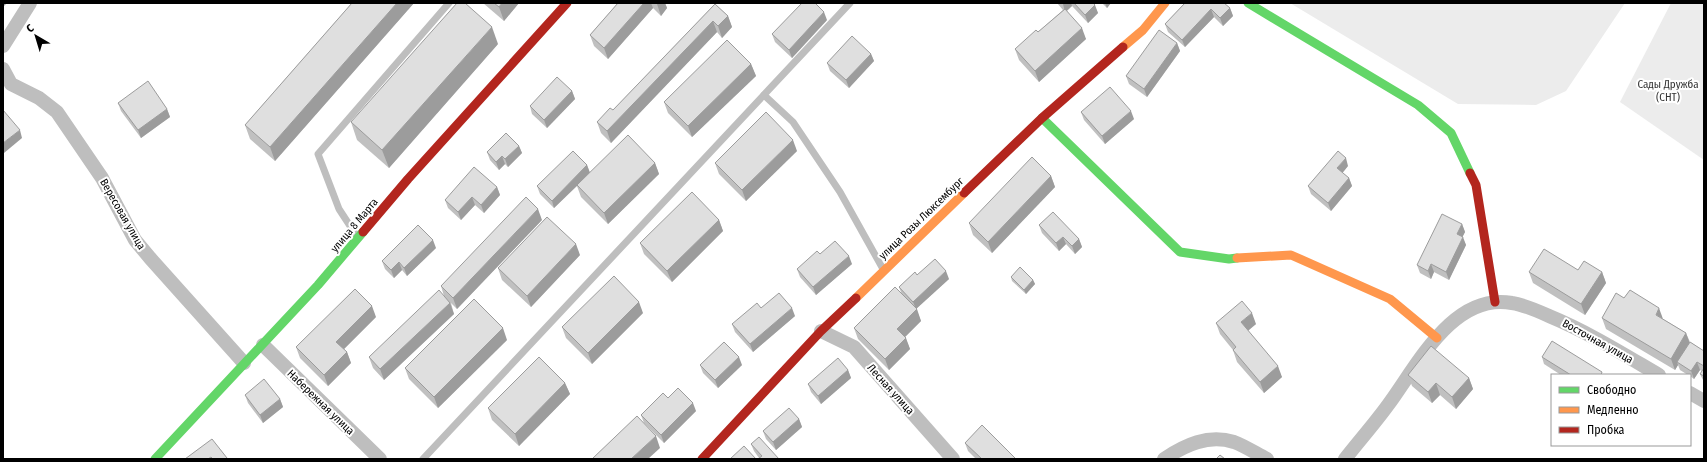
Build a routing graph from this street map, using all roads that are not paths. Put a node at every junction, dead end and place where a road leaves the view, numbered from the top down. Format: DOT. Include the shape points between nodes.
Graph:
graph roads {
  1 [pos="30,3"];
  2 [pos="448,3"];
  3 [pos="567,3"];
  4 [pos="850,3"];
  5 [pos="1165,3"];
  6 [pos="1248,3"];
  7 [pos="3,46"];
  8 [pos="3,69"];
  9 [pos="764,95"];
  10 [pos="1042,118"];
  11 [pos="358,239"];
  12 [pos="884,271"];
  13 [pos="1495,302"];
  14 [pos="821,330"];
  15 [pos="1436,338"];
  16 [pos="263,345"];
  17 [pos="244,363"];
  18 [pos="1657,374"];
  19 [pos="1691,394"];
  20 [pos="1704,401"];
  21 [pos="155,459"];
  22 [pos="380,459"];
  23 [pos="423,459"];
  24 [pos="702,459"];
  25 [pos="953,459"];
  26 [pos="1164,459"];
  27 [pos="1268,459"];
  28 [pos="1345,459"];
  1 -- 7 [label="street"];
  2 -- 11 [label="lane" via="318,154 339,209"];
  3 -- 11 [label="street, улица 8 Марта" via="408,179"];
  4 -- 9 [label="lane"];
  5 -- 10 [label="street, улица Розы Люксембург" via="1143,30"];
  6 -- 13 [label="street" via="1418,105 1451,133 1476,184"];
  8 -- 17 [label="street, Вересовая улица" via="12,84 39,98 57,112 102,178 135,240"];
  9 -- 12 [label="lane" via="793,122 840,192"];
  9 -- 23 [label="lane"];
  10 -- 12 [label="street, улица Розы Люксембург"];
  10 -- 15 [label="street" via="1180,252 1229,259 1291,255 1390,299"];
  11 -- 16 [label="street, улица 8 Марта"];
  12 -- 14 [label="street, улица Розы Люксембург"];
  13 -- 15 [label="street, Восточная улица" via="1476,306 1461,315 1447,325"];
  13 -- 18 [label="street, Восточная улица" via="1512,303 1576,327"];
  14 -- 24 [label="street, улица Розы Люксембург"];
  14 -- 25 [label="street, Лесная улица" via="854,347"];
  15 -- 28 [label="street, Восточная улица" via="1388,406"];
  16 -- 17 [label="street, улица 8 Марта"];
  16 -- 22 [label="street, Набережная улица"];
  17 -- 21 [label="street, улица 8 Марта"];
  19 -- 20 [label="street"];
  26 -- 27 [label="street" via="1178,449 1195,442 1214,439 1234,442"];
}
